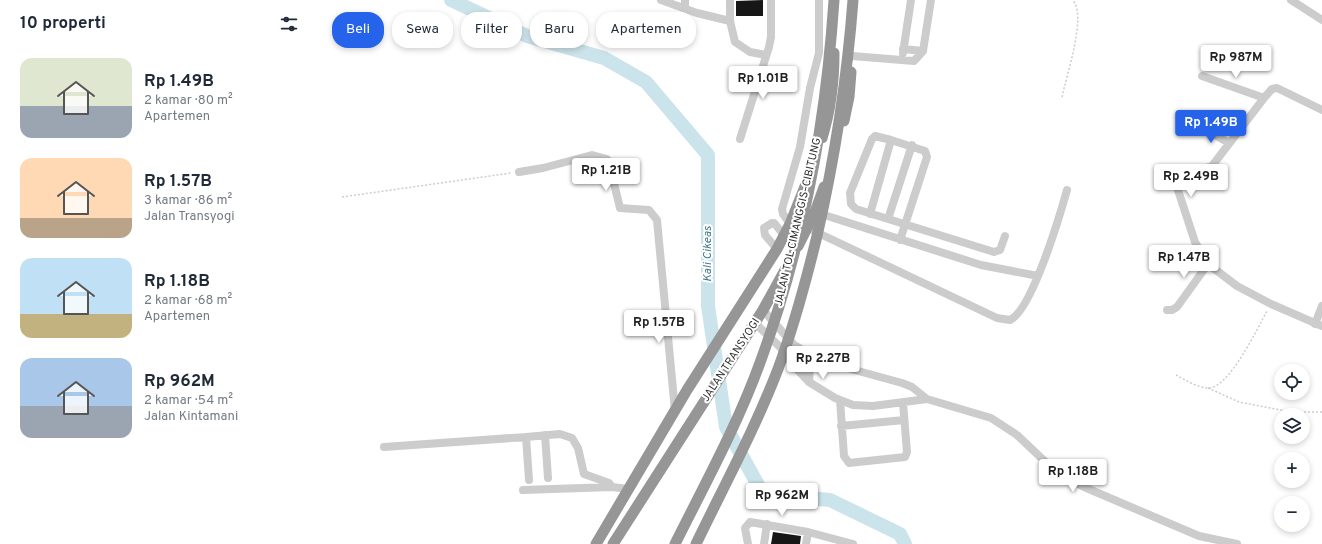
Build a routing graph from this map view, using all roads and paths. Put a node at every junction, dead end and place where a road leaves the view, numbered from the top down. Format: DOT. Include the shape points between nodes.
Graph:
graph roads {
  1 [pos="661,0"];
  2 [pos="730,0"];
  3 [pos="771,0"];
  4 [pos="819,0"];
  5 [pos="834,0"];
  6 [pos="854,0"];
  7 [pos="911,0"];
  8 [pos="930,0"];
  9 [pos="1072,0"];
  10 [pos="1291,0"];
  11 [pos="685,4"];
  12 [pos="1322,20"];
  13 [pos="730,21"];
  14 [pos="903,49"];
  15 [pos="924,51"];
  16 [pos="766,55"];
  17 [pos="852,56"];
  18 [pos="902,61"];
  19 [pos="1202,76"];
  20 [pos="1062,97"];
  21 [pos="1264,98"];
  22 [pos="1322,110"];
  23 [pos="1203,128"];
  24 [pos="740,139"];
  25 [pos="891,140"];
  26 [pos="1230,143"];
  27 [pos="912,146"];
  28 [pos="520,172"];
  29 [pos="1067,190"];
  30 [pos="342,197"];
  31 [pos="815,212"];
  32 [pos="870,214"];
  33 [pos="888,219"];
  34 [pos="790,224"];
  35 [pos="905,225"];
  36 [pos="807,229"];
  37 [pos="784,235"];
  38 [pos="1005,236"];
  39 [pos="900,240"];
  40 [pos="776,249"];
  41 [pos="1208,264"];
  42 [pos="1038,276"];
  43 [pos="1271,304"];
  44 [pos="1322,306"];
  45 [pos="763,310"];
  46 [pos="1167,310"];
  47 [pos="1319,325"];
  48 [pos="752,328"];
  49 [pos="822,361"];
  50 [pos="1176,375"];
  51 [pos="809,382"];
  52 [pos="1208,388"];
  53 [pos="927,399"];
  54 [pos="840,400"];
  55 [pos="903,403"];
  56 [pos="675,410"];
  57 [pos="1322,412"];
  58 [pos="904,420"];
  59 [pos="841,426"];
  60 [pos="545,435"];
  61 [pos="526,437"];
  62 [pos="384,447"];
  63 [pos="548,484"];
  64 [pos="612,487"];
  65 [pos="628,489"];
  66 [pos="767,524"];
  67 [pos="808,532"];
  68 [pos="596,544"];
  69 [pos="613,544"];
  70 [pos="675,544"];
  71 [pos="696,544"];
  72 [pos="748,544"];
  73 [pos="764,544"];
  74 [pos="806,544"];
  75 [pos="850,544"];
  76 [pos="1237,544"];
  1 -- 11 [label="street"];
  2 -- 13 [label="street"];
  3 -- 16 [label="street" via="771,37"];
  4 -- 34 [label="street" via="819,53 800,147 782,209"];
  5 -- 34 [label="highway, JALAN TRANSYOGI" via="833,90 829,115"];
  5 -- 70 [label="highway, JALAN TOL CIMANGGIS–CIBITUNG, bridge" via="828,71 814,167 780,305 761,362 739,415"];
  6 -- 17 [label="highway, JALAN TRANSYOGI"];
  6 -- 71 [label="highway, JALAN TOL CIMANGGIS–CIBITUNG, bridge" via="847,73 832,171 798,311 756,423"];
  7 -- 14 [label="street"];
  8 -- 15 [label="street"];
  9 -- 20 [label="path" via="1077,8 1078,25"];
  10 -- 12 [label="street"];
  11 -- 13 [label="street" via="697,13"];
  13 -- 16 [label="street" via="736,42 750,52"];
  14 -- 15 [label="street"];
  14 -- 18 [label="street"];
  15 -- 18 [label="street" via="914,61"];
  16 -- 24 [label="street"];
  17 -- 18 [label="street"];
  17 -- 31 [label="highway, JALAN TRANSYOGI" via="849,97 838,146"];
  19 -- 21 [label="street"];
  21 -- 22 [label="street" via="1272,89 1277,88"];
  21 -- 26 [label="street"];
  23 -- 26 [label="street"];
  25 -- 27 [label="street"];
  25 -- 32 [label="street"];
  25 -- 32 [label="street" via="875,136 872,139 850,194 851,204 856,210"];
  26 -- 41 [label="street" via="1212,166 1184,170 1175,181 1195,242"];
  27 -- 33 [label="street"];
  27 -- 35 [label="street" via="925,151 927,157"];
  28 -- 30 [label="path"];
  28 -- 56 [label="street" via="592,155 607,159 620,208 648,210 657,220"];
  29 -- 42 [label="street"];
  31 -- 36 [label="highway, JALAN TRANSYOGI"];
  31 -- 39 [label="street"];
  32 -- 33 [label="street"];
  33 -- 35 [label="street"];
  34 -- 37 [label="highway, JALAN TRANSYOGI"];
  35 -- 38 [label="street" via="994,252 1000,250"];
  35 -- 39 [label="street"];
  36 -- 42 [label="street" via="1004,320 1010,320 1017,315"];
  36 -- 45 [label="highway, JALAN TRANSYOGI"];
  37 -- 40 [label="highway, JALAN TRANSYOGI"];
  37 -- 40 [label="street" via="774,223 764,228 765,235"];
  39 -- 42 [label="street" via="981,265"];
  40 -- 56 [label="highway, JALAN TRANSYOGI"];
  41 -- 43 [label="street" via="1237,286"];
  41 -- 46 [label="street" via="1176,307"];
  43 -- 47 [label="street"];
  43 -- 52 [label="path" via="1235,367 1218,386"];
  44 -- 47 [label="street"];
  45 -- 48 [label="highway, JALAN TRANSYOGI"];
  45 -- 49 [label="street" via="794,345"];
  48 -- 51 [label="street" via="780,347"];
  48 -- 69 [label="highway, JALAN TRANSYOGI"];
  49 -- 51 [label="street" via="810,366"];
  49 -- 53 [label="street" via="902,382"];
  50 -- 52 [label="path"];
  51 -- 54 [label="street"];
  52 -- 57 [label="path" via="1239,402 1291,412"];
  53 -- 55 [label="street"];
  53 -- 76 [label="street" via="991,418 1017,435 1056,472 1084,487 1199,536"];
  54 -- 55 [label="street" via="852,405 873,406"];
  54 -- 59 [label="street"];
  55 -- 58 [label="street"];
  56 -- 65 [label="highway, JALAN TRANSYOGI"];
  58 -- 59 [label="street"];
  58 -- 59 [label="street" via="907,452 905,457 856,463 849,463 844,456"];
  60 -- 61 [label="street"];
  60 -- 63 [label="street"];
  60 -- 64 [label="street" via="560,434 572,438 578,448 584,474 609,483"];
  61 -- 62 [label="street"];
  61 -- 63 [label="street" via="528,486"];
  63 -- 64 [label="street"];
  64 -- 65 [label="street"];
  65 -- 68 [label="highway, JALAN TRANSYOGI"];
  66 -- 67 [label="street"];
  66 -- 72 [label="street" via="750,522 745,528"];
  66 -- 73 [label="street"];
  67 -- 74 [label="street"];
  67 -- 75 [label="street"];
}
